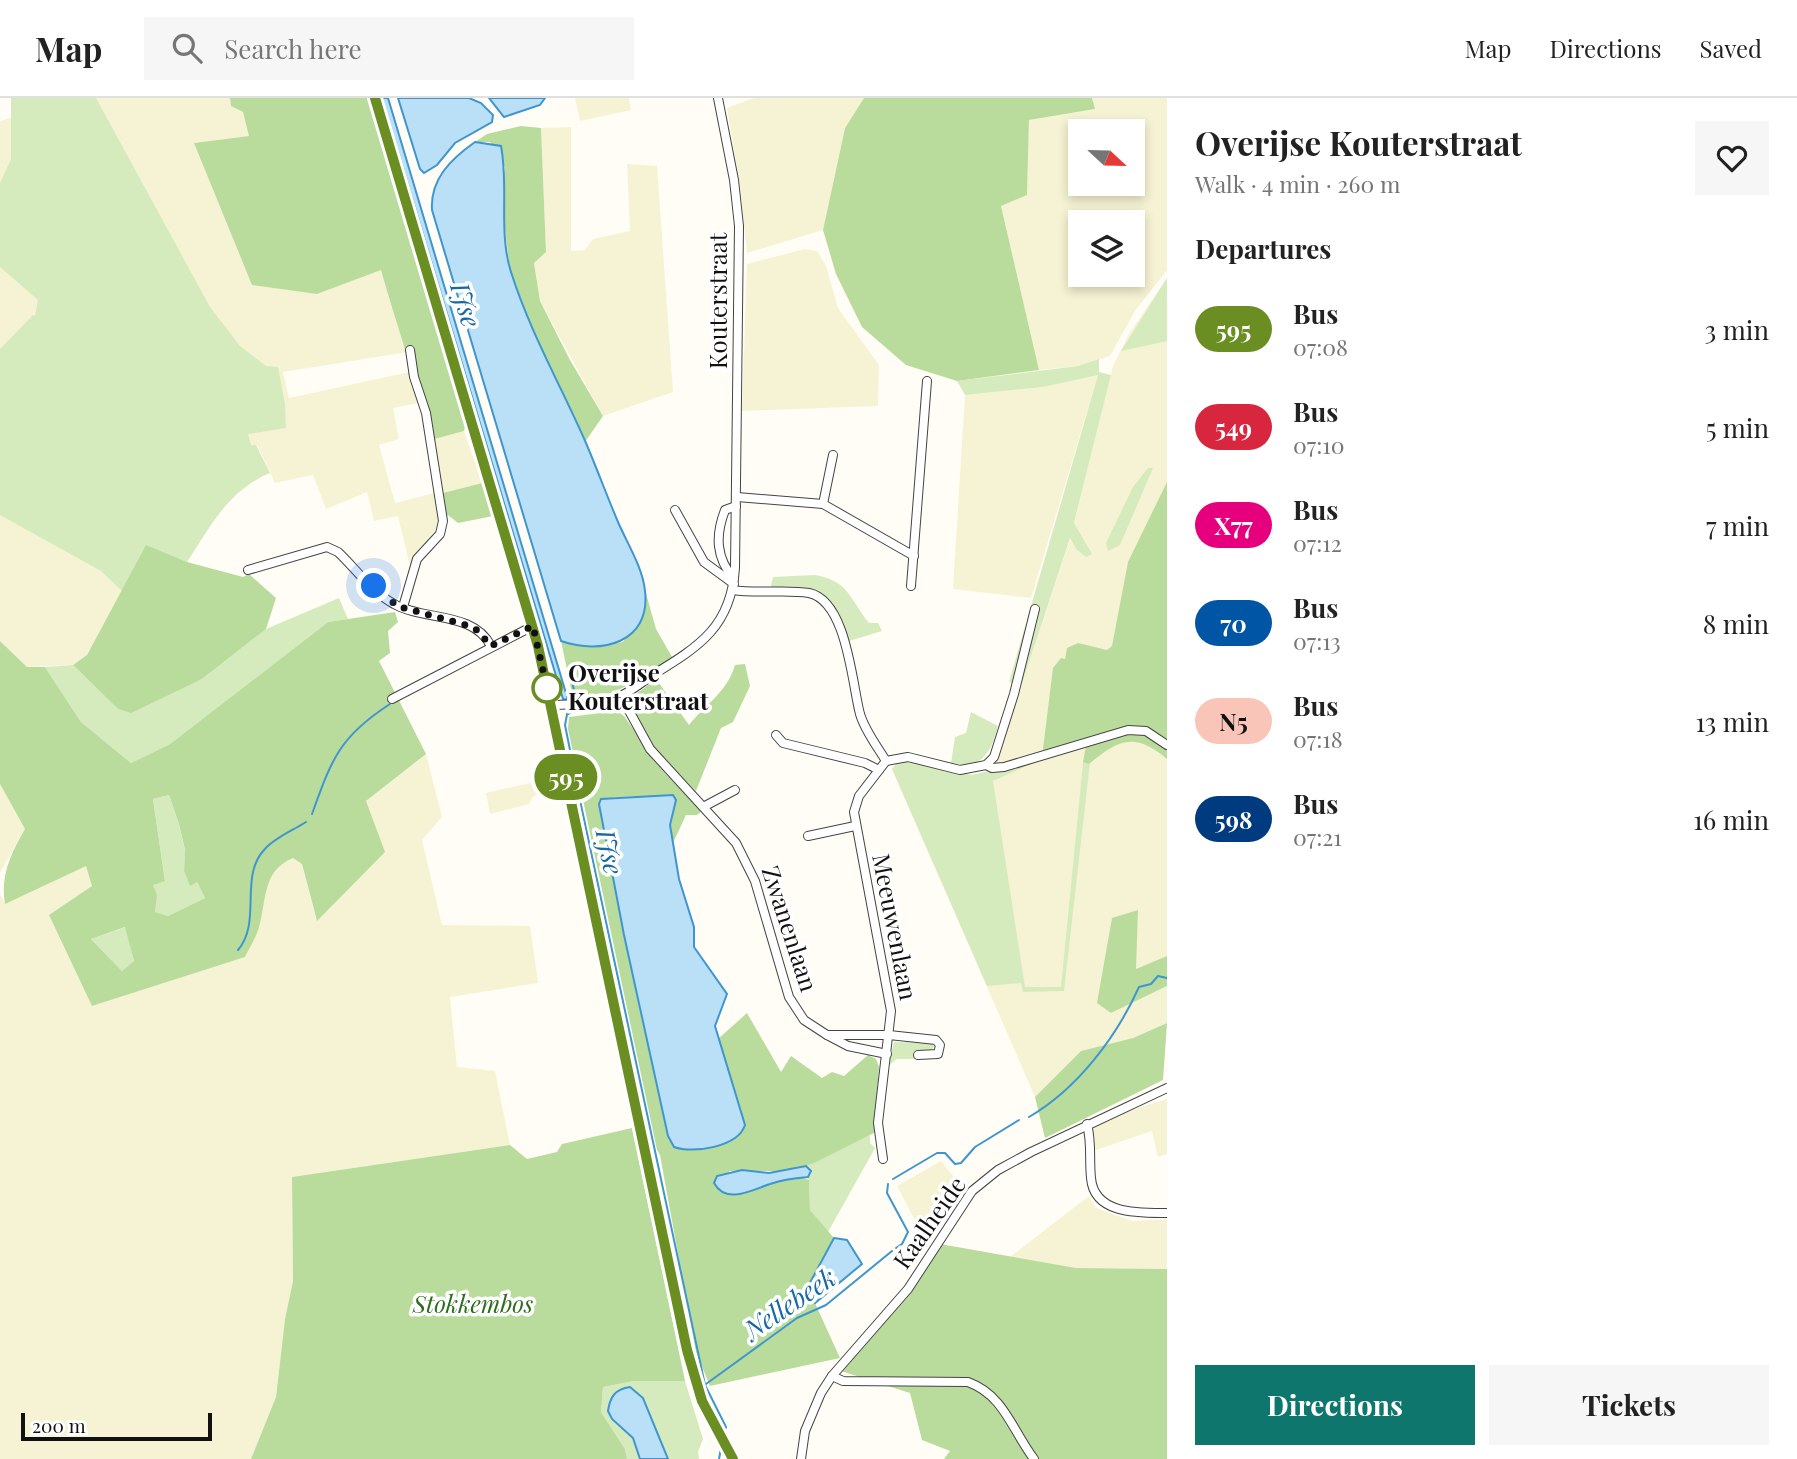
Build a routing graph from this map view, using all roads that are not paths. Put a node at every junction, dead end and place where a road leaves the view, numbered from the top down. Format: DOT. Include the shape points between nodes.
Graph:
graph roads {
  1 [pos="375,98"];
  2 [pos="718,98"];
  3 [pos="410,350"];
  4 [pos="928,381"];
  5 [pos="833,455"];
  6 [pos="736,502"];
  7 [pos="823,504"];
  8 [pos="675,510"];
  9 [pos="914,556"];
  10 [pos="248,570"];
  11 [pos="734,585"];
  12 [pos="911,586"];
  13 [pos="403,607"];
  14 [pos="1035,609"];
  15 [pos="533,626"];
  16 [pos="491,646"];
  17 [pos="621,696"];
  18 [pos="392,699"];
  19 [pos="562,705"];
  20 [pos="776,735"];
  21 [pos="1167,745"];
  22 [pos="886,761"];
  23 [pos="986,765"];
  24 [pos="879,769"];
  25 [pos="735,790"];
  26 [pos="705,806"];
  27 [pos="855,826"];
  28 [pos="808,836"];
  29 [pos="827,1035"];
  30 [pos="889,1035"];
  31 [pos="887,1054"];
  32 [pos="918,1055"];
  33 [pos="1167,1088"];
  34 [pos="1087,1124"];
  35 [pos="883,1159"];
  36 [pos="1167,1213"];
  37 [pos="832,1376"];
  38 [pos="730,1454"];
  39 [pos="801,1459"];
  40 [pos="1034,1459"];
  1 -- 15 [label="main road"];
  2 -- 6 [label="street, Kouterstraat" via="739,226"];
  3 -- 13 [label="street" via="426,413 443,521 440,534 417,559"];
  4 -- 9 [label="street"];
  5 -- 7 [label="street"];
  6 -- 7 [label="street"];
  6 -- 11 [label="street, Kouterstraat"];
  6 -- 11 [label="street" via="725,510 718,541"];
  7 -- 9 [label="street"];
  8 -- 11 [label="street" via="704,562"];
  9 -- 12 [label="street"];
  10 -- 13 [label="street" via="327,547 392,603"];
  11 -- 17 [label="street, Kouterstraat" via="719,623 703,642"];
  11 -- 22 [label="street" via="810,593 822,599 844,640 860,713"];
  13 -- 16 [label="street" via="466,625"];
  14 -- 23 [label="street" via="1014,694 994,757"];
  15 -- 16 [label="street"];
  15 -- 19 [label="main road"];
  16 -- 18 [label="street"];
  17 -- 19 [label="street, Kouterstraat" via="604,703"];
  17 -- 26 [label="street, Zwanenlaan" via="650,749"];
  19 -- 38 [label="main road" via="687,1350 702,1401"];
  20 -- 24 [label="street" via="783,743"];
  21 -- 23 [label="street" via="1146,731 1128,730 1004,767"];
  22 -- 23 [label="street" via="908,757 960,770"];
  22 -- 24 [label="street, Meeuwenlaan"];
  24 -- 27 [label="street, Meeuwenlaan" via="855,804"];
  25 -- 26 [label="street"];
  26 -- 29 [label="street, Zwanenlaan" via="736,843 755,881 789,996 804,1020"];
  27 -- 28 [label="street, Meeuwenlaan"];
  27 -- 30 [label="street, Meeuwenlaan" via="889,993"];
  29 -- 30 [label="street"];
  29 -- 31 [label="street, Zwanenlaan" via="848,1046"];
  30 -- 31 [label="street, Meeuwenlaan"];
  30 -- 32 [label="street" via="936,1040 940,1045 938,1054"];
  31 -- 35 [label="street, Meeuwenlaan" via="878,1123"];
  33 -- 34 [label="street, Kaalheide"];
  34 -- 36 [label="street" via="1096,1195 1114,1208"];
  34 -- 37 [label="street, Kaalheide" via="998,1170 972,1191 908,1289"];
  37 -- 39 [label="street, Kaalheide" via="811,1412"];
  37 -- 40 [label="street" via="843,1381 968,1382 980,1386 998,1401"];
}
